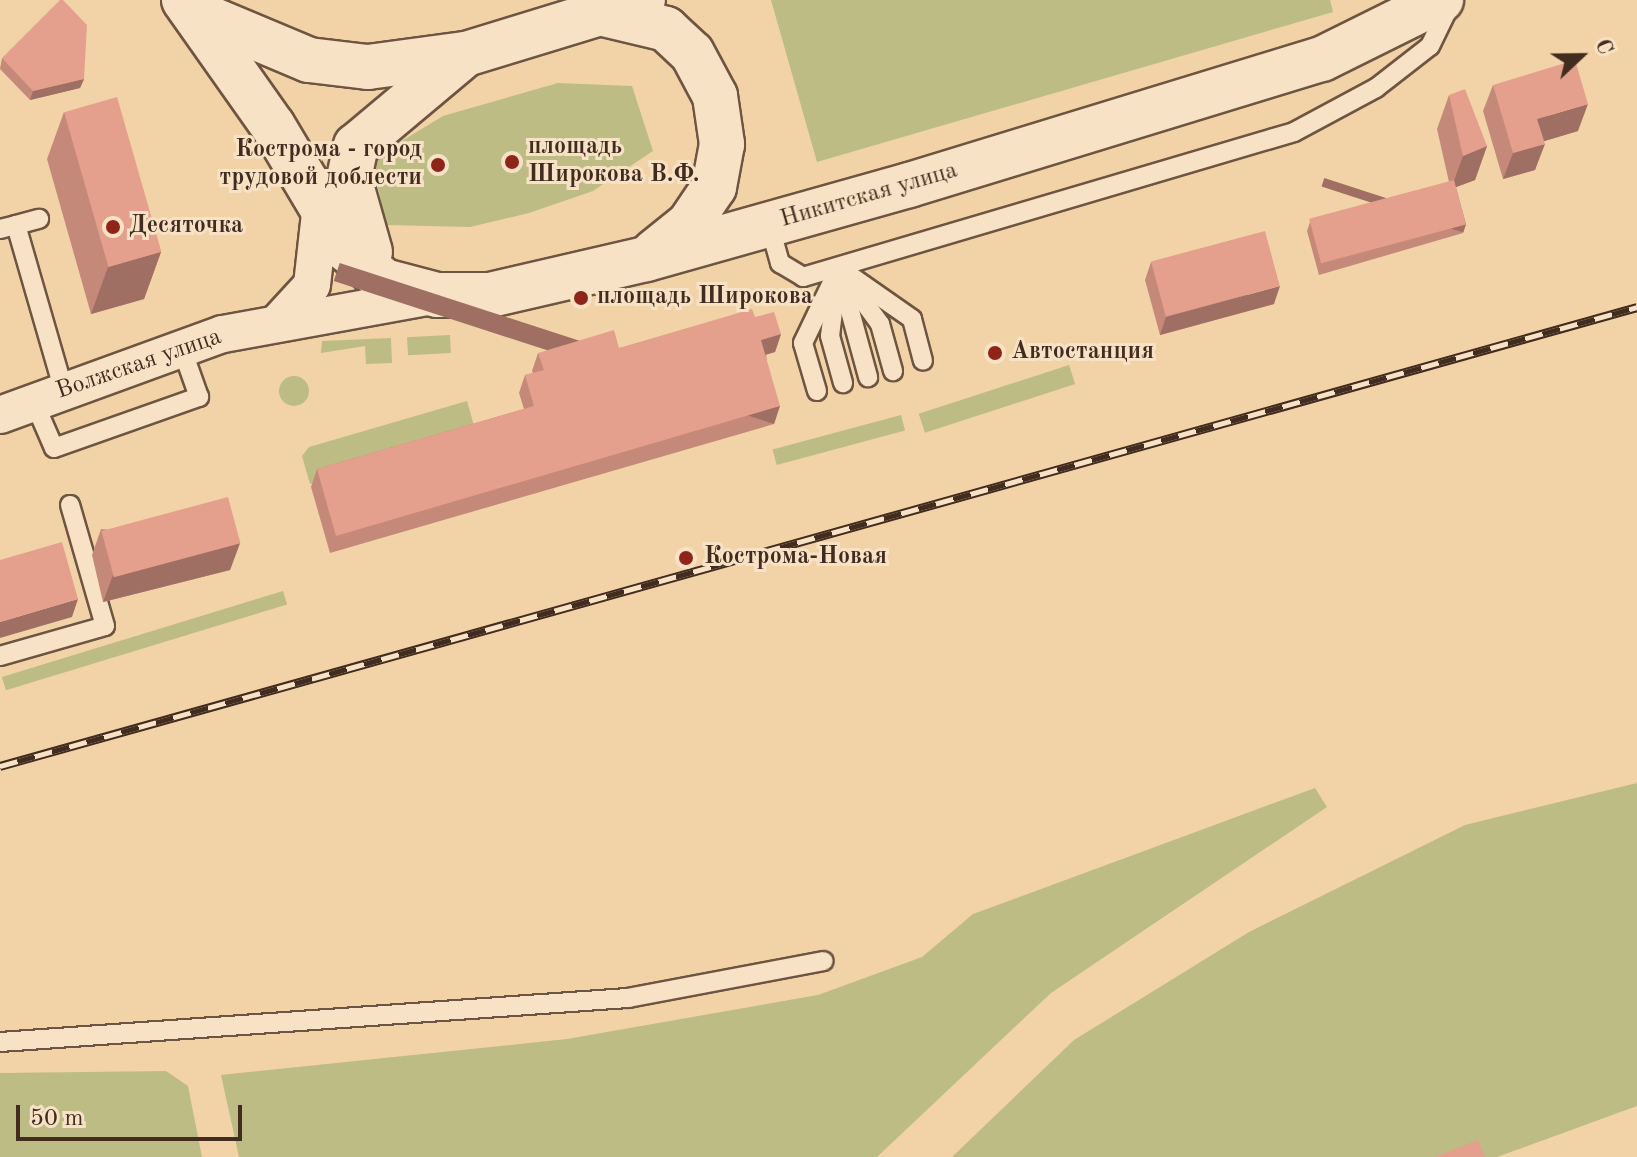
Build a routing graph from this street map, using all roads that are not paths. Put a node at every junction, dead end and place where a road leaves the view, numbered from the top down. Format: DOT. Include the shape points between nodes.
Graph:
graph roads {
  1 [pos="643,0"];
  2 [pos="1441,0"];
  3 [pos="1452,0"];
  4 [pos="190,7"];
  5 [pos="597,13"];
  6 [pos="466,54"];
  7 [pos="356,146"];
  8 [pos="320,198"];
  9 [pos="39,219"];
  10 [pos="769,224"];
  11 [pos="8,227"];
  12 [pos="646,259"];
  13 [pos="839,268"];
  14 [pos="384,281"];
  15 [pos="437,295"];
  16 [pos="280,320"];
  17 [pos="182,349"];
  18 [pos="923,361"];
  19 [pos="893,371"];
  20 [pos="868,377"];
  21 [pos="843,383"];
  22 [pos="817,391"];
  23 [pos="49,396"];
  24 [pos="0,415"];
  25 [pos="70,505"];
  26 [pos="0,656"];
  27 [pos="824,961"];
  28 [pos="0,1042"];
  1 -- 5 [label="main road"];
  2 -- 10 [label="main road, Никитская улица" via="1322,59"];
  3 -- 13 [label="lane" via="1430,46 1376,88 1294,132"];
  4 -- 6 [label="main road" via="309,60 368,67"];
  4 -- 8 [label="main road, Никитская улица"];
  5 -- 6 [label="main road"];
  5 -- 12 [label="main road" via="666,29 692,53 715,96 722,144 714,187 689,224"];
  6 -- 7 [label="main road"];
  7 -- 8 [label="street"];
  7 -- 14 [label="main road" via="349,178 355,208"];
  8 -- 14 [label="main road, Никитская улица" via="347,250"];
  8 -- 16 [label="street" via="312,285"];
  9 -- 11 [label="lane"];
  10 -- 12 [label="main road, Никитская улица"];
  10 -- 13 [label="lane" via="790,273"];
  11 -- 23 [label="lane"];
  12 -- 15 [label="main road, Никитская улица" via="490,295"];
  13 -- 18 [label="lane" via="912,319"];
  13 -- 19 [label="lane" via="880,324"];
  13 -- 20 [label="lane"];
  13 -- 21 [label="lane" via="830,336"];
  13 -- 22 [label="lane" via="803,343"];
  14 -- 15 [label="main road, Никитская улица"];
  15 -- 16 [label="street, Волжская улица"];
  16 -- 17 [label="street, Волжская улица"];
  17 -- 23 [label="street, Волжская улица"];
  17 -- 23 [label="lane" via="199,397 54,448"];
  23 -- 24 [label="street, Волжская улица"];
  25 -- 26 [label="lane" via="105,626"];
  27 -- 28 [label="lane" via="628,998"];
}
